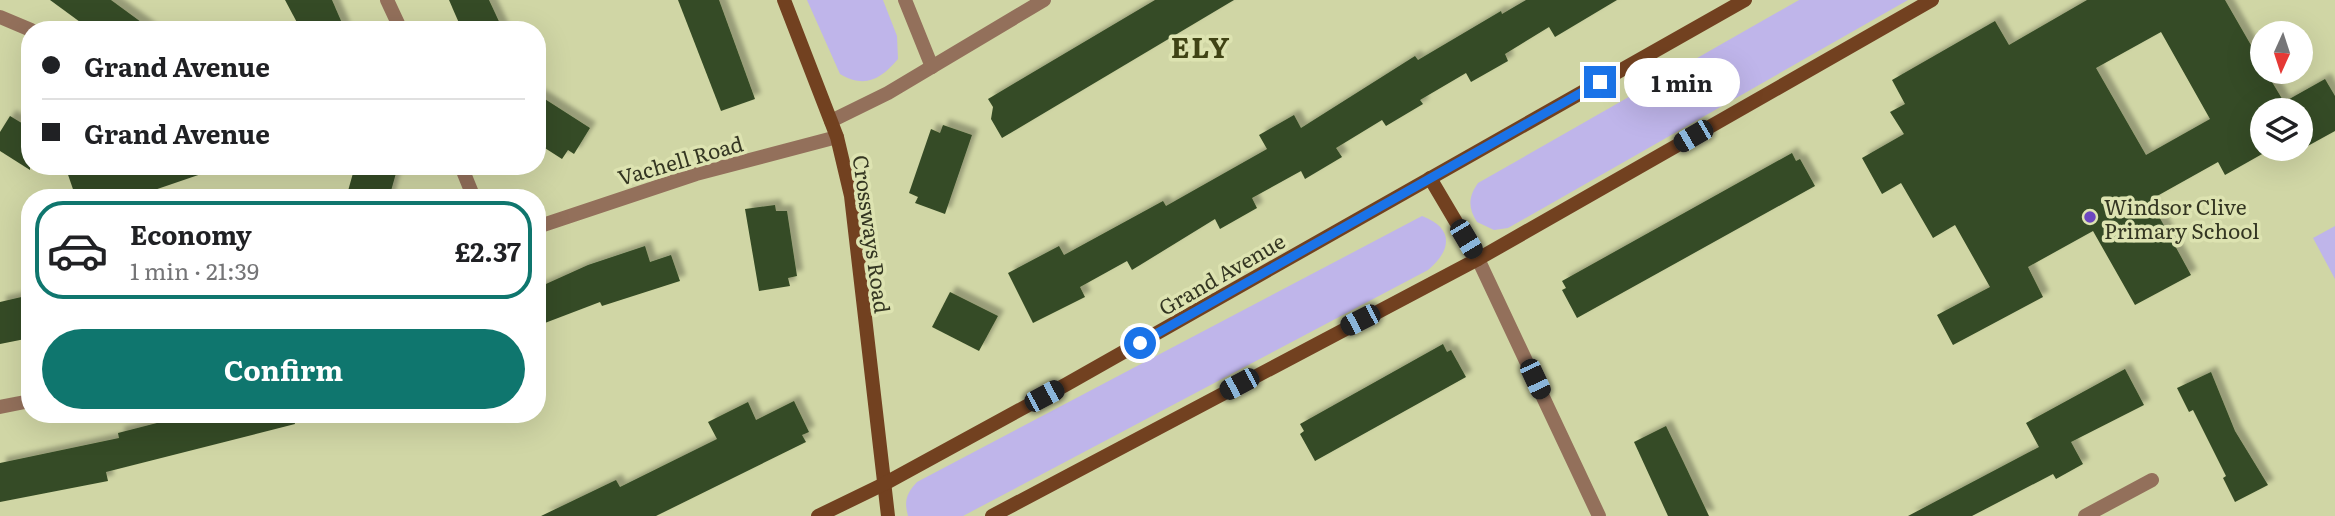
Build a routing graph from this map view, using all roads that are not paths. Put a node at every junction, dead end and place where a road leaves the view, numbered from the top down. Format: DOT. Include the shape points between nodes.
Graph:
graph roads {
  1 [pos="387,0"];
  2 [pos="784,0"];
  3 [pos="905,0"];
  4 [pos="1044,0"];
  5 [pos="1745,0"];
  6 [pos="1932,0"];
  7 [pos="0,17"];
  8 [pos="397,21"];
  9 [pos="21,26"];
  10 [pos="932,67"];
  11 [pos="831,121"];
  12 [pos="837,137"];
  13 [pos="1430,178"];
  14 [pos="546,223"];
  15 [pos="1478,259"];
  16 [pos="21,403"];
  17 [pos="0,407"];
  18 [pos="2152,480"];
  19 [pos="884,484"];
  20 [pos="818,516"];
  21 [pos="888,516"];
  22 [pos="992,516"];
  23 [pos="1600,516"];
  24 [pos="2085,516"];
  1 -- 8 [label="street"];
  2 -- 11 [label="street, Crossways Road"];
  3 -- 10 [label="street"];
  4 -- 10 [label="street"];
  5 -- 13 [label="street, Grand Avenue"];
  6 -- 15 [label="street"];
  7 -- 9 [label="street"];
  10 -- 11 [label="street"];
  11 -- 12 [label="street, Crossways Road"];
  12 -- 14 [label="street, Vachell Road" via="684,178"];
  12 -- 19 [label="street, Crossways Road" via="851,195"];
  13 -- 15 [label="street"];
  13 -- 19 [label="street, Grand Avenue"];
  15 -- 22 [label="street"];
  15 -- 23 [label="street"];
  16 -- 17 [label="street"];
  18 -- 24 [label="street"];
  19 -- 20 [label="street, Grand Avenue"];
  19 -- 21 [label="street"];
}
